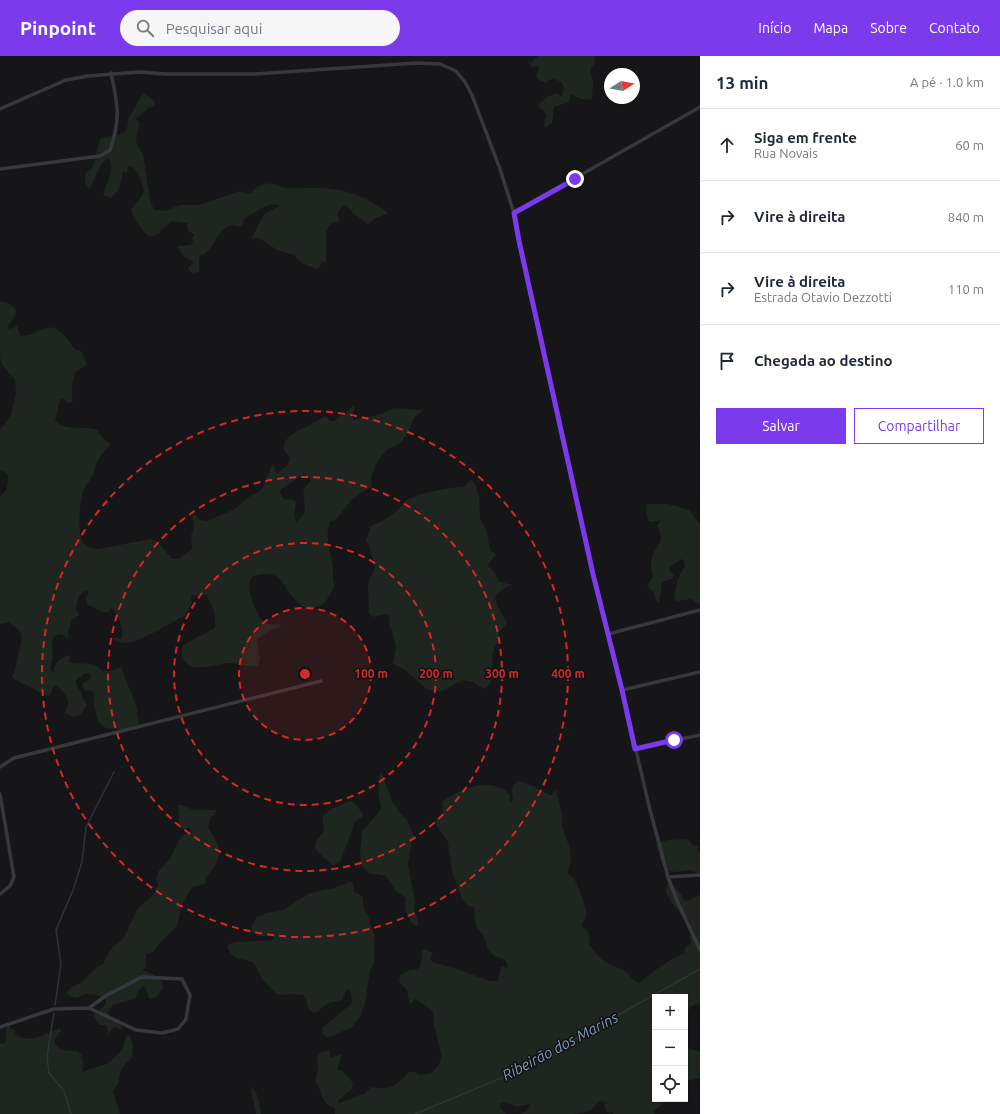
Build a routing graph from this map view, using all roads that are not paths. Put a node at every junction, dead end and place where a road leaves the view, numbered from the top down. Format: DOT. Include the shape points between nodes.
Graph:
graph roads {
  1 [pos="111,73"];
  2 [pos="700,106"];
  3 [pos="0,108"];
  4 [pos="0,169"];
  5 [pos="514,213"];
  6 [pos="700,610"];
  7 [pos="608,634"];
  8 [pos="700,672"];
  9 [pos="321,681"];
  10 [pos="622,690"];
  11 [pos="700,735"];
  12 [pos="635,749"];
  13 [pos="0,767"];
  14 [pos="0,794"];
  15 [pos="700,875"];
  16 [pos="668,876"];
  17 [pos="0,894"];
  18 [pos="700,950"];
  19 [pos="89,1008"];
  20 [pos="0,1027"];
  1 -- 3 [label="street" via="66,80"];
  1 -- 4 [label="street" via="118,107 117,125 110,150 100,156"];
  1 -- 5 [label="street" via="255,74 416,63 440,64 456,71 466,82 482,119"];
  2 -- 5 [label="street"];
  5 -- 7 [label="street"];
  6 -- 7 [label="street"];
  7 -- 10 [label="street"];
  8 -- 10 [label="street"];
  9 -- 13 [label="street" via="14,758"];
  10 -- 12 [label="street"];
  11 -- 12 [label="street"];
  12 -- 16 [label="street"];
  14 -- 17 [label="street" via="14,877 10,886"];
  15 -- 16 [label="street"];
  16 -- 18 [label="street"];
  19 -- 19 [label="street" via="136,1030 162,1033 178,1029 186,1019 190,995 182,979 142,977 107,995"];
  19 -- 20 [label="street" via="54,1009"];
}
